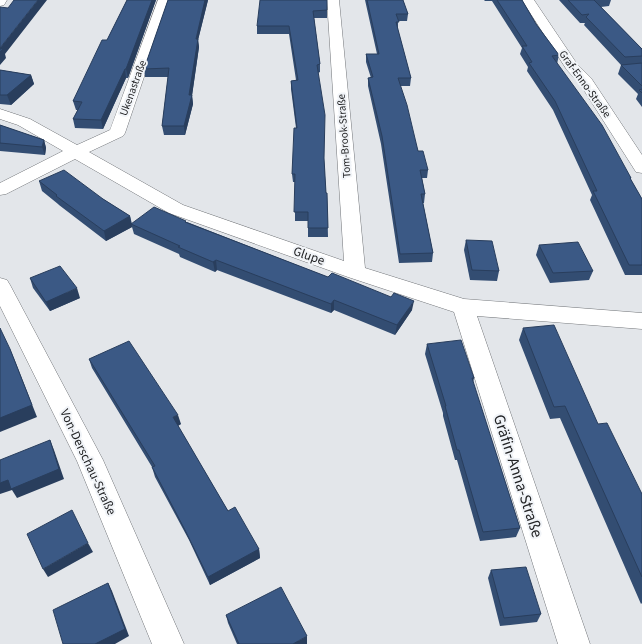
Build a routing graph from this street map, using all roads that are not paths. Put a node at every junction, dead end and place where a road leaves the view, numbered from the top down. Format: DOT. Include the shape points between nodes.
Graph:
graph roads {
  1 [pos="164,0"];
  2 [pos="333,0"];
  3 [pos="528,0"];
  4 [pos="0,114"];
  5 [pos="75,152"];
  6 [pos="642,168"];
  7 [pos="0,190"];
  8 [pos="355,272"];
  9 [pos="0,285"];
  10 [pos="463,307"];
  11 [pos="642,321"];
  12 [pos="168,644"];
  13 [pos="574,644"];
  1 -- 5 [label="street, Ukenastraße" via="117,133"];
  2 -- 8 [label="street, Tom-Brook-Straße"];
  3 -- 6 [label="street, Graf-Enno-Straße" via="572,67 586,81"];
  4 -- 5 [label="street, Glupe" via="24,122"];
  5 -- 7 [label="street"];
  5 -- 8 [label="street, Glupe" via="176,209"];
  8 -- 10 [label="street, Glupe"];
  9 -- 12 [label="street, Von-Derschau-Straße" via="90,460"];
  10 -- 11 [label="street, Glupe"];
  10 -- 13 [label="street, Gräfin-Anna-Straße"];
}
